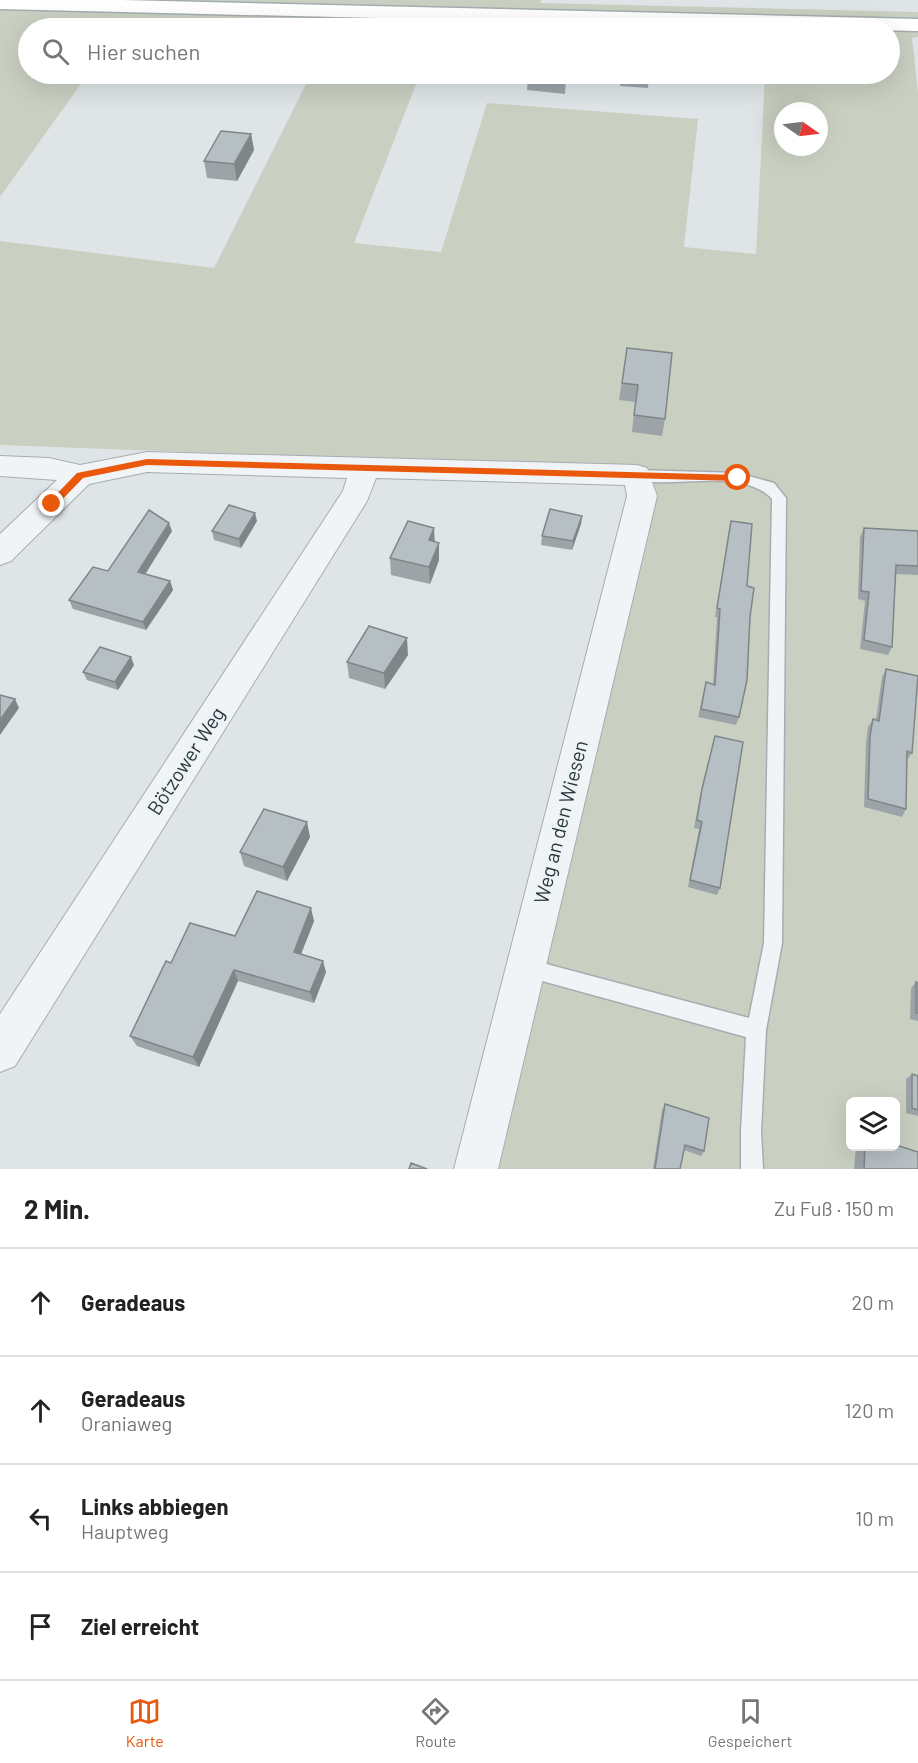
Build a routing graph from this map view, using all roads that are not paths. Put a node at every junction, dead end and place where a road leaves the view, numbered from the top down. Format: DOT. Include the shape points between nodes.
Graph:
graph roads {
  1 [pos="0,3"];
  2 [pos="626,18"];
  3 [pos="900,25"];
  4 [pos="918,25"];
  5 [pos="0,466"];
  6 [pos="363,467"];
  7 [pos="80,475"];
  8 [pos="637,475"];
  9 [pos="0,553"];
  10 [pos="524,968"];
  11 [pos="756,1030"];
  12 [pos="0,1051"];
  13 [pos="476,1169"];
  14 [pos="752,1169"];
  1 -- 2 [label="street"];
  3 -- 4 [label="street"];
  5 -- 7 [label="street" via="49,468"];
  6 -- 7 [label="street" via="147,462"];
  6 -- 8 [label="street"];
  6 -- 12 [label="street, Bötzower Weg" via="357,493"];
  7 -- 9 [label="street"];
  8 -- 10 [label="street, Weg an den Wiesen" via="642,496"];
  8 -- 11 [label="lane" via="738,478 769,487 779,498 773,943"];
  10 -- 11 [label="lane"];
  10 -- 13 [label="street, Weg an den Wiesen"];
  11 -- 14 [label="lane" via="750,1132"];
}
